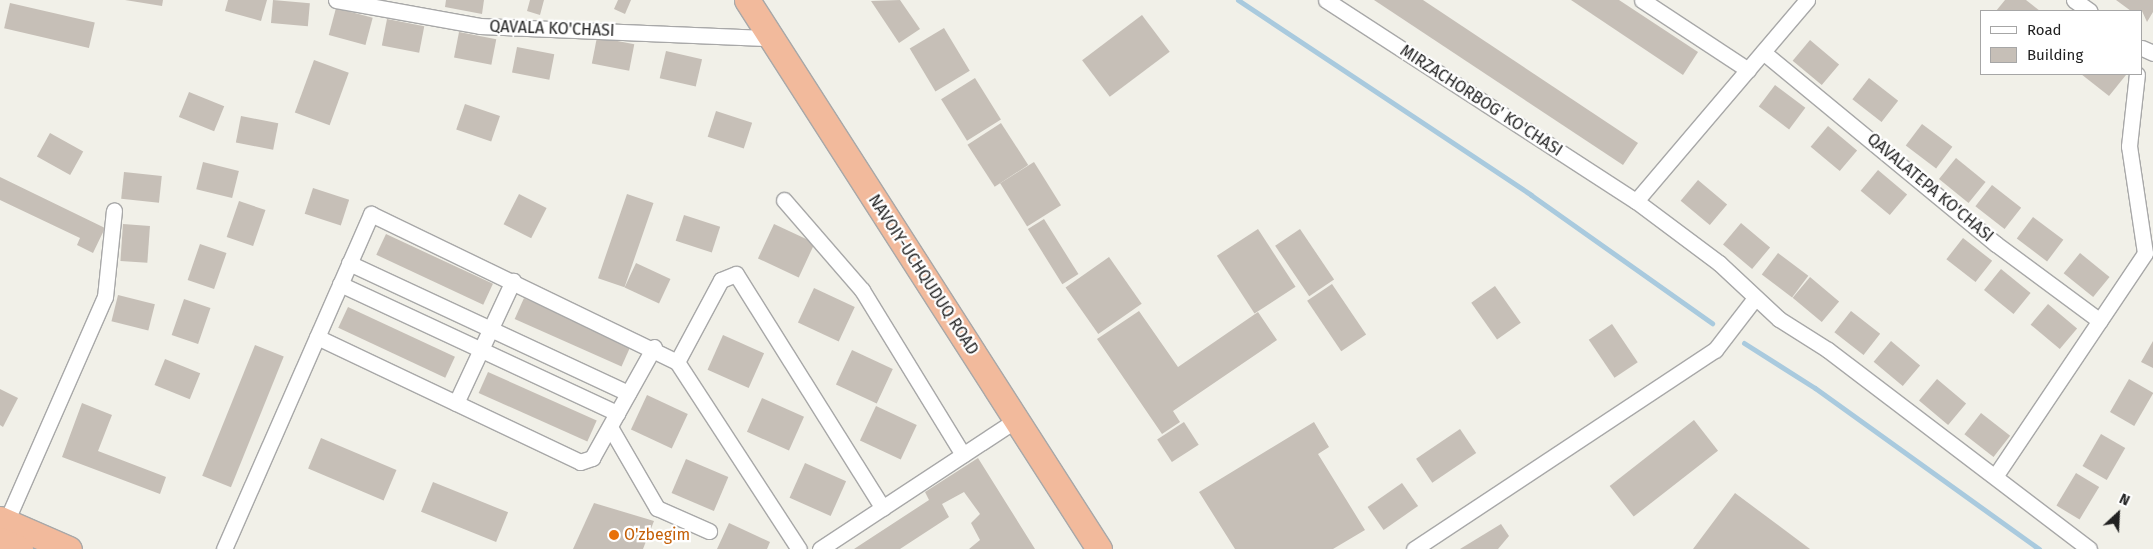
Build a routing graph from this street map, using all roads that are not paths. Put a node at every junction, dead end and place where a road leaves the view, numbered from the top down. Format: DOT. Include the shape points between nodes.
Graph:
graph roads {
  1 [pos="336,0"];
  2 [pos="747,0"];
  3 [pos="1326,0"];
  4 [pos="1642,0"];
  5 [pos="1808,0"];
  6 [pos="2074,0"];
  7 [pos="2089,10"];
  8 [pos="771,38"];
  9 [pos="1763,52"];
  10 [pos="1748,70"];
  11 [pos="2137,75"];
  12 [pos="784,200"];
  13 [pos="1636,201"];
  14 [pos="114,210"];
  15 [pos="349,263"];
  16 [pos="513,281"];
  17 [pos="340,284"];
  18 [pos="1755,298"];
  19 [pos="2100,320"];
  20 [pos="491,329"];
  21 [pos="317,336"];
  22 [pos="654,347"];
  23 [pos="481,350"];
  24 [pos="677,362"];
  25 [pos="628,393"];
  26 [pos="456,403"];
  27 [pos="617,413"];
  28 [pos="1016,420"];
  29 [pos="610,426"];
  30 [pos="964,455"];
  31 [pos="1996,475"];
  32 [pos="883,508"];
  33 [pos="2,527"];
  34 [pos="709,531"];
  35 [pos="20,549"];
  36 [pos="69,549"];
  37 [pos="224,549"];
  38 [pos="799,549"];
  39 [pos="820,549"];
  40 [pos="1099,549"];
  41 [pos="1414,549"];
  42 [pos="2089,549"];
  1 -- 8 [label="street, QAVALA KO'CHASI" via="480,26"];
  2 -- 8 [label="highway, NAVOIY-UCHQUDUQ ROAD"];
  3 -- 13 [label="street, MIRZACHORBOG' KO'CHASI"];
  4 -- 10 [label="street"];
  5 -- 9 [label="street"];
  6 -- 7 [label="street"];
  8 -- 28 [label="highway, NAVOIY-UCHQUDUQ ROAD"];
  9 -- 10 [label="street"];
  9 -- 19 [label="street, QAVALATEPA KO'CHASI" via="1996,244"];
  10 -- 13 [label="street"];
  11 -- 19 [label="street" via="2129,146 2144,253"];
  12 -- 30 [label="street" via="862,290"];
  13 -- 18 [label="street, MIRZACHORBOG' KO'CHASI" via="1720,263"];
  14 -- 33 [label="street" via="105,297"];
  15 -- 16 [label="street" via="371,214"];
  15 -- 17 [label="street"];
  15 -- 20 [label="street"];
  16 -- 20 [label="street"];
  16 -- 22 [label="street"];
  17 -- 21 [label="street"];
  17 -- 23 [label="street"];
  18 -- 31 [label="street, MIRZACHORBOG' KO'CHASI"];
  18 -- 41 [label="street" via="1715,350"];
  19 -- 31 [label="street"];
  20 -- 23 [label="street"];
  20 -- 25 [label="street"];
  21 -- 26 [label="street"];
  21 -- 37 [label="street"];
  22 -- 24 [label="street"];
  22 -- 25 [label="street"];
  23 -- 26 [label="street"];
  23 -- 27 [label="street"];
  24 -- 32 [label="street" via="721,280 736,274"];
  24 -- 38 [label="street"];
  25 -- 27 [label="street"];
  26 -- 29 [label="street" via="580,462 592,458"];
  27 -- 29 [label="street"];
  28 -- 30 [label="street"];
  28 -- 40 [label="highway, NAVOIY-UCHQUDUQ ROAD"];
  29 -- 34 [label="street" via="657,508"];
  30 -- 32 [label="street"];
  31 -- 42 [label="street, MIRZACHORBOG' KO'CHASI"];
  32 -- 39 [label="street"];
  33 -- 35 [label="highway"];
  33 -- 36 [label="highway"];
}
